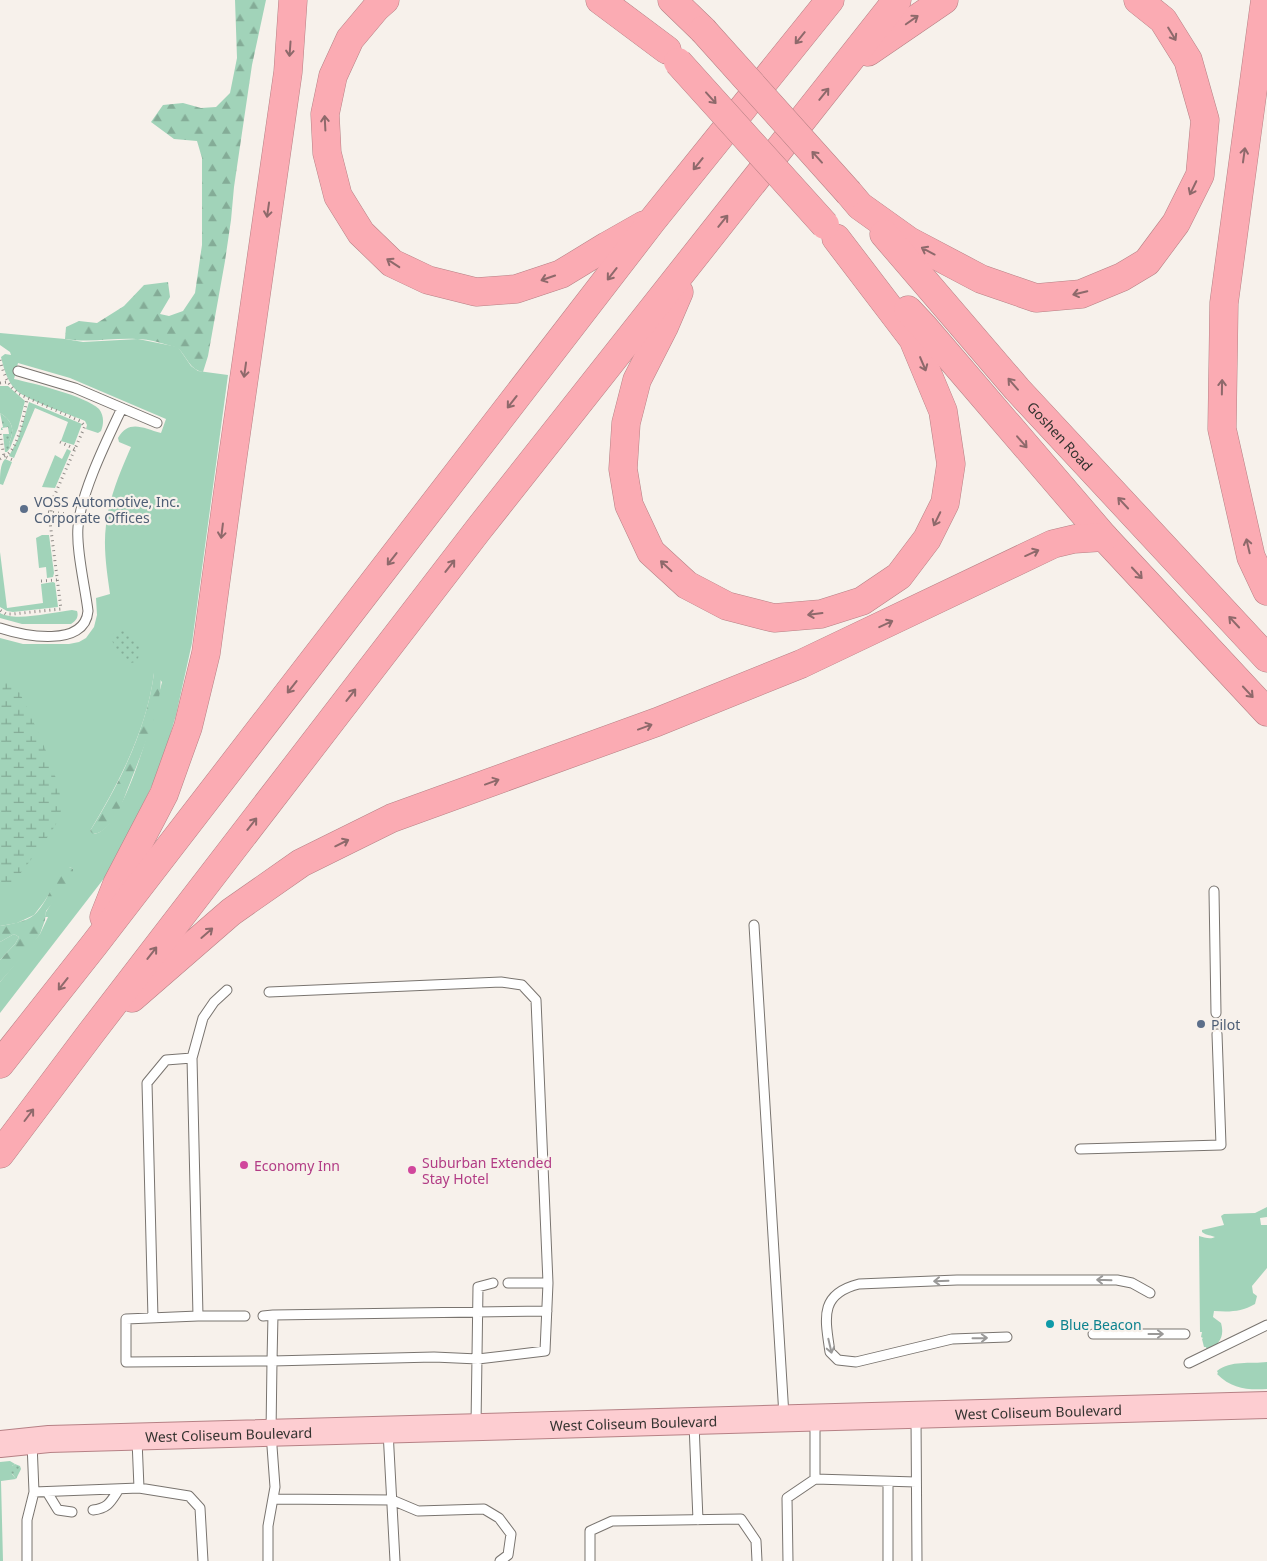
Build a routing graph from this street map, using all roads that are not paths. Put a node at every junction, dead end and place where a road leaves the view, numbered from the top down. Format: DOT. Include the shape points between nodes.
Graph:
graph roads {
  1 [pos="293,0"];
  2 [pos="386,0"];
  3 [pos="600,0"];
  4 [pos="629,0"];
  5 [pos="672,0"];
  6 [pos="830,0"];
  7 [pos="897,0"];
  8 [pos="944,0"];
  9 [pos="1138,0"];
  10 [pos="1265,0"];
  11 [pos="692,17"];
  12 [pos="672,56"];
  13 [pos="844,69"];
  14 [pos="855,200"];
  15 [pos="652,221"];
  16 [pos="831,231"];
  17 [pos="692,260"];
  18 [pos="18,371"];
  19 [pos="122,408"];
  20 [pos="157,423"];
  21 [pos="1104,537"];
  22 [pos="1267,591"];
  23 [pos="0,628"];
  24 [pos="1267,658"];
  25 [pos="1267,712"];
  26 [pos="1214,891"];
  27 [pos="754,924"];
  28 [pos="94,945"];
  29 [pos="227,990"];
  30 [pos="269,992"];
  31 [pos="1216,1013"];
  32 [pos="91,1033"];
  33 [pos="1217,1034"];
  34 [pos="192,1058"];
  35 [pos="0,1064"];
  36 [pos="1080,1148"];
  37 [pos="0,1154"];
  38 [pos="493,1283"];
  39 [pos="508,1283"];
  40 [pos="548,1283"];
  41 [pos="1150,1293"];
  42 [pos="547,1311"];
  43 [pos="478,1313"];
  44 [pos="273,1315"];
  45 [pos="198,1316"];
  46 [pos="245,1316"];
  47 [pos="263,1316"];
  48 [pos="153,1318"];
  49 [pos="1267,1325"];
  50 [pos="1093,1334"];
  51 [pos="1185,1334"];
  52 [pos="1007,1337"];
  53 [pos="478,1359"];
  54 [pos="272,1361"];
  55 [pos="1189,1363"];
  56 [pos="1267,1405"];
  57 [pos="916,1415"];
  58 [pos="815,1418"];
  59 [pos="784,1419"];
  60 [pos="694,1421"];
  61 [pos="476,1427"];
  62 [pos="388,1430"];
  63 [pos="271,1433"];
  64 [pos="136,1437"];
  65 [pos="31,1440"];
  66 [pos="0,1444"];
  67 [pos="815,1479"];
  68 [pos="888,1482"];
  69 [pos="916,1482"];
  70 [pos="139,1488"];
  71 [pos="119,1489"];
  72 [pos="34,1492"];
  73 [pos="47,1492"];
  74 [pos="273,1498"];
  75 [pos="392,1500"];
  76 [pos="93,1510"];
  77 [pos="72,1512"];
  78 [pos="698,1520"];
  79 [pos="27,1561"];
  80 [pos="202,1561"];
  81 [pos="268,1561"];
  82 [pos="395,1561"];
  83 [pos="500,1561"];
  84 [pos="590,1561"];
  85 [pos="756,1561"];
  86 [pos="788,1561"];
  87 [pos="888,1561"];
  88 [pos="917,1561"];
  1 -- 28 [label="highway, one-way" via="288,72 206,653 188,727 164,794 117,884"];
  15 -- 2 [label="highway, one-way" via="560,274 516,289 476,292 428,280 392,263 361,233 338,196 327,153 325,114 333,76 350,39"];
  3 -- 12 [label="highway"];
  4 -- 12 [label="highway"];
  5 -- 11 [label="highway"];
  6 -- 15 [label="highway, one-way"];
  7 -- 13 [label="highway"];
  13 -- 8 [label="highway, one-way"];
  9 -- 14 [label="highway, one-way" via="1163,20 1188,60 1205,120 1200,175 1176,223 1147,262 1122,277 1081,294 1036,298 981,279 908,241"];
  22 -- 10 [label="highway, one-way" via="1251,557 1222,430 1224,303"];
  14 -- 11 [label="highway, one-way, bridge"];
  12 -- 16 [label="highway, one-way, bridge"];
  17 -- 13 [label="highway, one-way"];
  24 -- 14 [label="highway, Goshen Road, one-way" via="1017,389"];
  15 -- 28 [label="highway, one-way"];
  16 -- 17 [label="highway, one-way" via="913,339 943,412 951,464 945,502 927,539 898,576 862,601 821,614 774,618 727,606 687,585 651,552 629,505 623,469 626,423 637,380"];
  16 -- 21 [label="highway, one-way" via="924,327"];
  32 -- 17 [label="highway, one-way" via="478,530"];
  18 -- 19 [label="lane" via="62,383"];
  19 -- 20 [label="lane"];
  19 -- 23 [label="lane" via="86,492 78,527 88,619 75,632 61,635 28,635"];
  21 -- 25 [label="highway, one-way"];
  32 -- 21 [label="highway, one-way" via="231,912 301,863 384,822 657,722 801,664 1053,544"];
  26 -- 31 [label="lane"];
  27 -- 59 [label="lane"];
  28 -- 35 [label="highway, one-way"];
  29 -- 34 [label="lane" via="203,1018"];
  30 -- 40 [label="lane" via="501,982 522,986 536,1000"];
  37 -- 32 [label="highway, one-way"];
  33 -- 36 [label="lane" via="1221,1145"];
  34 -- 45 [label="lane"];
  34 -- 48 [label="lane" via="166,1060 147,1084"];
  38 -- 43 [label="lane" via="478,1287"];
  39 -- 40 [label="lane"];
  40 -- 42 [label="lane"];
  41 -- 52 [label="lane, one-way" via="1132,1283 1117,1280 957,1280 859,1284 845,1288 829,1303 830,1352 838,1360 874,1359 952,1339"];
  42 -- 43 [label="lane"];
  42 -- 53 [label="lane" via="546,1351"];
  43 -- 44 [label="lane"];
  43 -- 53 [label="lane"];
  44 -- 47 [label="lane"];
  44 -- 54 [label="lane"];
  45 -- 46 [label="lane"];
  45 -- 48 [label="lane"];
  48 -- 54 [label="lane" via="126,1318 126,1362"];
  49 -- 55 [label="lane"];
  50 -- 51 [label="lane, one-way"];
  53 -- 54 [label="lane"];
  53 -- 61 [label="lane"];
  54 -- 63 [label="lane"];
  56 -- 57 [label="main road, West Coliseum Boulevard"];
  57 -- 58 [label="main road, West Coliseum Boulevard"];
  57 -- 69 [label="lane"];
  58 -- 59 [label="main road, West Coliseum Boulevard"];
  58 -- 67 [label="lane"];
  59 -- 60 [label="main road, West Coliseum Boulevard"];
  60 -- 61 [label="main road, West Coliseum Boulevard"];
  60 -- 78 [label="lane"];
  61 -- 62 [label="main road, West Coliseum Boulevard"];
  62 -- 63 [label="main road, West Coliseum Boulevard"];
  62 -- 75 [label="lane"];
  63 -- 64 [label="main road, West Coliseum Boulevard"];
  63 -- 74 [label="lane"];
  64 -- 65 [label="main road, West Coliseum Boulevard"];
  64 -- 70 [label="lane"];
  65 -- 66 [label="main road, West Coliseum Boulevard"];
  65 -- 72 [label="lane"];
  67 -- 68 [label="lane"];
  67 -- 86 [label="lane" via="787,1498"];
  68 -- 69 [label="lane"];
  68 -- 87 [label="lane"];
  69 -- 88 [label="lane"];
  70 -- 71 [label="lane"];
  70 -- 80 [label="lane" via="189,1496 200,1508"];
  71 -- 73 [label="lane"];
  71 -- 76 [label="lane" via="110,1504"];
  72 -- 73 [label="lane"];
  72 -- 79 [label="lane" via="27,1520"];
  73 -- 77 [label="lane" via="58,1510"];
  74 -- 75 [label="lane"];
  74 -- 81 [label="lane" via="268,1526"];
  75 -- 82 [label="lane"];
  75 -- 83 [label="lane" via="418,1511 484,1508 499,1518 511,1534 508,1555"];
  78 -- 84 [label="lane" via="612,1521 590,1532"];
  78 -- 85 [label="lane" via="741,1519 756,1541"];
}
